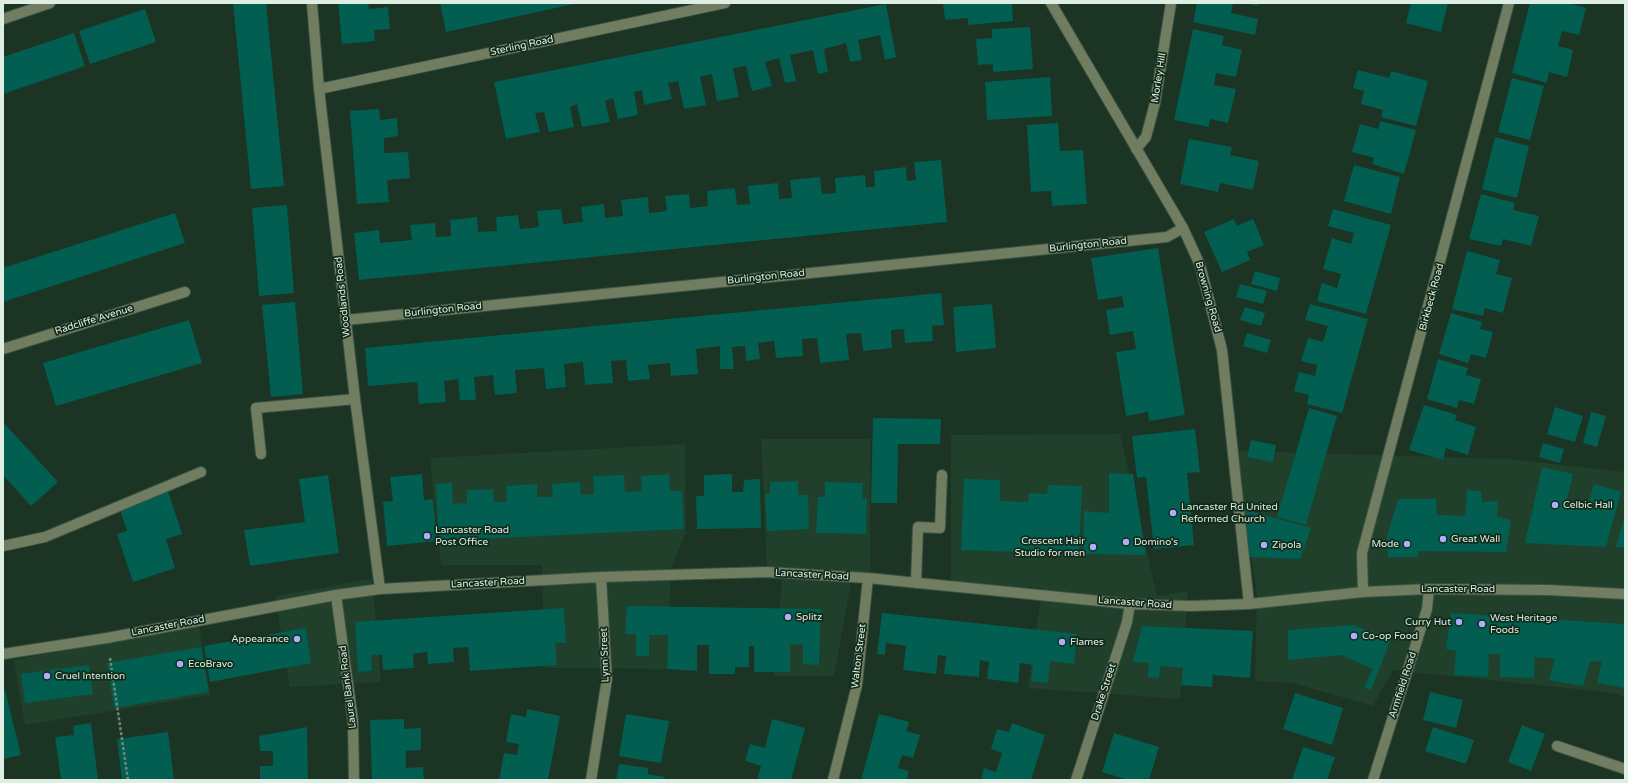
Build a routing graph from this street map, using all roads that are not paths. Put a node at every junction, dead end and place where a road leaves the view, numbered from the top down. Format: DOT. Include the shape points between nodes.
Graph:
graph roads {
  1 [pos="50,3"];
  2 [pos="312,3"];
  3 [pos="725,3"];
  4 [pos="1051,3"];
  5 [pos="1171,3"];
  6 [pos="1509,3"];
  7 [pos="3,19"];
  8 [pos="319,89"];
  9 [pos="1136,149"];
  10 [pos="1183,228"];
  11 [pos="185,292"];
  12 [pos="346,320"];
  13 [pos="3,349"];
  14 [pos="355,399"];
  15 [pos="261,454"];
  16 [pos="201,472"];
  17 [pos="942,475"];
  18 [pos="3,546"];
  19 [pos="601,577"];
  20 [pos="868,578"];
  21 [pos="916,583"];
  22 [pos="380,589"];
  23 [pos="1429,589"];
  24 [pos="1363,592"];
  25 [pos="1625,594"];
  26 [pos="336,595"];
  27 [pos="1130,604"];
  28 [pos="1249,604"];
  29 [pos="3,654"];
  30 [pos="1557,746"];
  31 [pos="1625,769"];
  32 [pos="354,780"];
  33 [pos="591,780"];
  34 [pos="833,780"];
  35 [pos="1076,780"];
  36 [pos="1373,780"];
  1 -- 7 [label="street"];
  2 -- 8 [label="street, Woodlands Road"];
  3 -- 8 [label="street, Sterling Road"];
  4 -- 9 [label="street, Browning Road"];
  5 -- 9 [label="street, Morley Hill" via="1155,103 1146,137"];
  6 -- 24 [label="street, Birkbeck Road" via="1362,553"];
  8 -- 12 [label="street, Woodlands Road"];
  9 -- 10 [label="street, Browning Road"];
  10 -- 12 [label="street, Burlington Road" via="1166,237"];
  10 -- 28 [label="street, Browning Road" via="1200,265 1222,350"];
  11 -- 13 [label="street, Radcliffe Avenue"];
  12 -- 14 [label="street, Woodlands Road"];
  14 -- 15 [label="street" via="256,408"];
  14 -- 22 [label="street, Woodlands Road"];
  16 -- 18 [label="street" via="45,537"];
  17 -- 21 [label="street" via="940,528 918,527"];
  19 -- 20 [label="street, Lancaster Road" via="766,572"];
  19 -- 22 [label="street, Lancaster Road"];
  19 -- 33 [label="street, Lynn Street" via="607,679"];
  20 -- 21 [label="street, Lancaster Road"];
  20 -- 34 [label="street, Walton Street" via="857,685"];
  21 -- 27 [label="street, Lancaster Road"];
  22 -- 26 [label="street, Lancaster Road"];
  23 -- 24 [label="street, Lancaster Road"];
  23 -- 25 [label="street, Lancaster Road" via="1548,590"];
  23 -- 36 [label="street, Armfield Road" via="1427,609"];
  24 -- 28 [label="street, Lancaster Road"];
  26 -- 29 [label="street, Lancaster Road" via="107,638"];
  26 -- 32 [label="street, Laurel Bank Road" via="353,721"];
  27 -- 28 [label="street, Lancaster Road"];
  27 -- 35 [label="street, Drake Street" via="1127,622"];
  30 -- 31 [label="street"];
}
